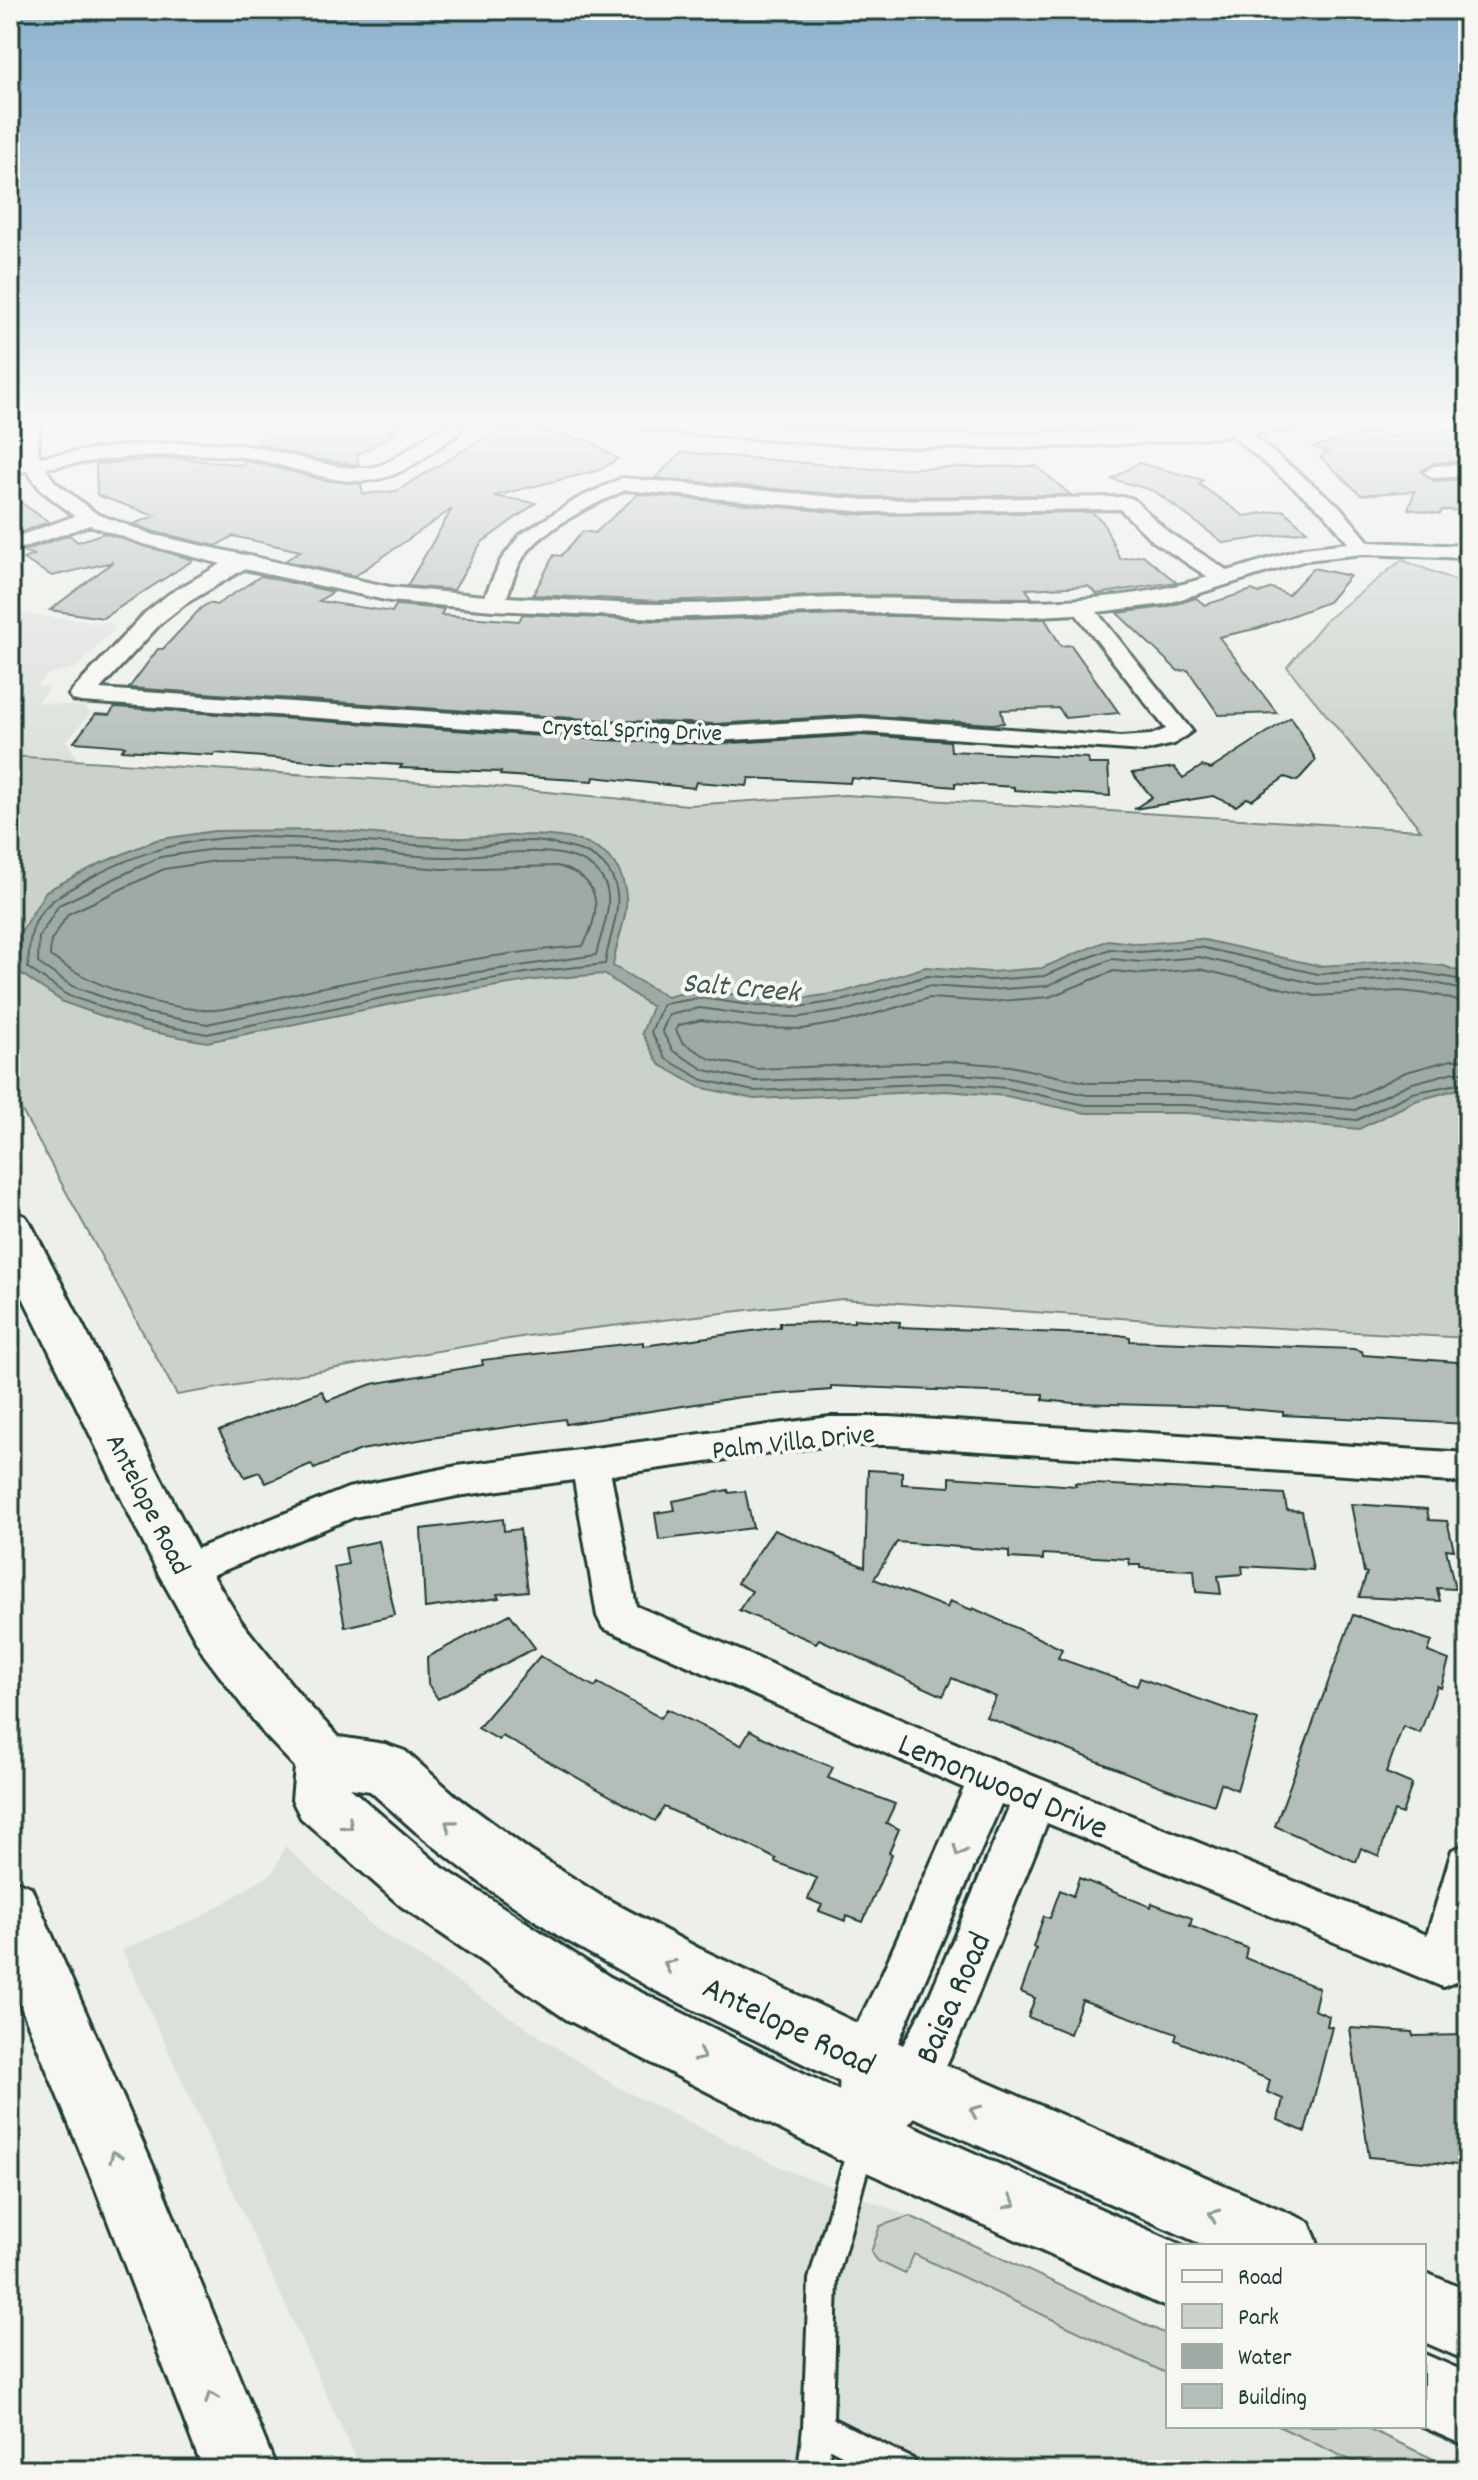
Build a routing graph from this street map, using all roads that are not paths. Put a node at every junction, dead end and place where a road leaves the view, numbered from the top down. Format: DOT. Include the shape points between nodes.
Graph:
graph roads {
  1 [pos="34,538"];
  2 [pos="144,538"];
  3 [pos="531,538"];
  4 [pos="1160,538"];
  5 [pos="1355,538"];
  6 [pos="10,546"];
  7 [pos="1363,548"];
  8 [pos="1468,552"];
  9 [pos="240,562"];
  10 [pos="1227,579"];
  11 [pos="493,603"];
  12 [pos="1082,607"];
  13 [pos="10,1226"];
  14 [pos="590,1464"];
  15 [pos="1468,1468"];
  16 [pos="183,1571"];
  17 [pos="324,1759"];
  18 [pos="990,1779"];
  19 [pos="1035,1798"];
  20 [pos="1468,1865"];
  21 [pos="10,1907"];
  22 [pos="889,2071"];
  23 [pos="863,2137"];
  24 [pos="1280,2244"];
  25 [pos="1166,2273"];
  26 [pos="1426,2308"];
  27 [pos="1468,2326"];
  28 [pos="1426,2391"];
  29 [pos="1468,2411"];
  30 [pos="818,2427"];
  31 [pos="240,2470"];
  32 [pos="813,2470"];
  33 [pos="902,2470"];
  1 -- 6 [label="street"];
  2 -- 9 [label="street"];
  3 -- 11 [label="street" via="511,560"];
  4 -- 10 [label="street"];
  5 -- 7 [label="street"];
  7 -- 8 [label="street"];
  7 -- 10 [label="street" via="1304,554"];
  9 -- 11 [label="street" via="390,594"];
  9 -- 12 [label="street, Crystal Spring Drive" via="153,618 81,695 615,731 716,734 861,725 1120,744 1169,739 1180,731"];
  10 -- 12 [label="street" via="1165,597"];
  11 -- 12 [label="street" via="658,611 842,605"];
  13 -- 16 [label="main road, Antelope Road"];
  14 -- 15 [label="street, Palm Villa Drive" via="830,1431 889,1431"];
  14 -- 16 [label="street, Palm Villa Drive" via="457,1481 348,1503"];
  14 -- 18 [label="street, Lemonwood Drive" via="617,1616"];
  16 -- 17 [label="main road, Antelope Road" via="223,1639"];
  22 -- 17 [label="main road, Antelope Road, one-way" via="676,1969 580,1916 508,1869 385,1769"];
  17 -- 23 [label="main road, one-way" via="321,1800 368,1844 472,1923 588,1998"];
  18 -- 19 [label="street, Lemonwood Drive"];
  18 -- 22 [label="street, Baisa Road, one-way" via="898,1992"];
  19 -- 20 [label="street, Lemonwood Drive" via="1443,1964"];
  19 -- 22 [label="street, Baisa Road" via="947,2012"];
  31 -- 21 [label="main road, one-way"];
  22 -- 23 [label="street, Baisa Road"];
  24 -- 22 [label="main road, Antelope Road, one-way"];
  23 -- 25 [label="main road, one-way"];
  23 -- 30 [label="lane" via="823,2279"];
  26 -- 27 [label="main road"];
  28 -- 29 [label="main road"];
  30 -- 32 [label="lane"];
  30 -- 33 [label="lane"];
}
